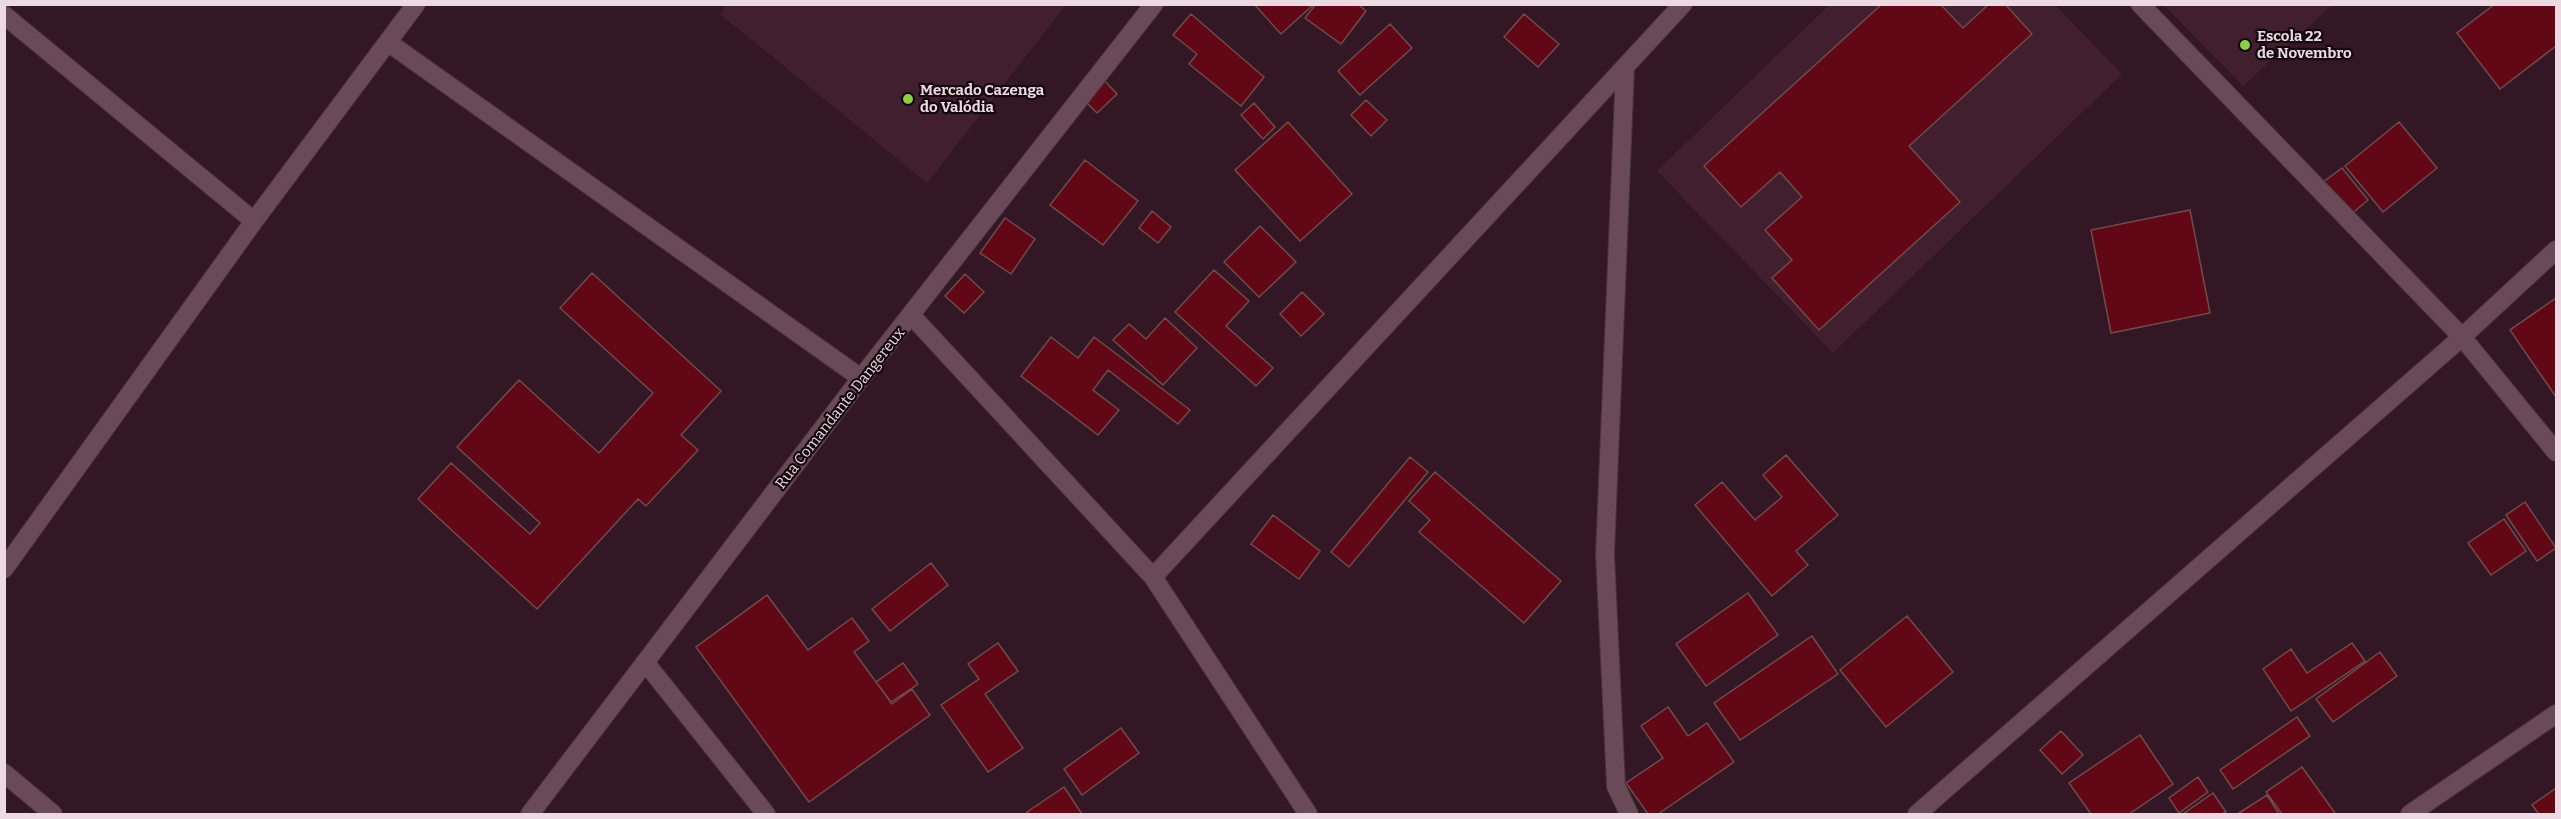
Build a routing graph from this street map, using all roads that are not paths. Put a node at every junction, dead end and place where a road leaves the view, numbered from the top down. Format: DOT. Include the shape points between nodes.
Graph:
graph roads {
  1 [pos="416,4"];
  2 [pos="1154,4"];
  3 [pos="1683,4"];
  4 [pos="2140,4"];
  5 [pos="4,15"];
  6 [pos="389,43"];
  7 [pos="1625,69"];
  8 [pos="254,221"];
  9 [pos="2556,250"];
  10 [pos="911,315"];
  11 [pos="2462,337"];
  12 [pos="861,378"];
  13 [pos="2556,452"];
  14 [pos="4,569"];
  15 [pos="1153,577"];
  16 [pos="645,662"];
  17 [pos="2556,714"];
  18 [pos="4,773"];
  19 [pos="53,814"];
  20 [pos="530,814"];
  21 [pos="766,814"];
  22 [pos="1308,814"];
  23 [pos="1629,814"];
  24 [pos="1917,814"];
  25 [pos="2410,814"];
  1 -- 6 [label="street"];
  2 -- 10 [label="street, Rua Comandante Dangereux"];
  3 -- 7 [label="street"];
  4 -- 11 [label="street"];
  5 -- 8 [label="street"];
  6 -- 8 [label="street"];
  6 -- 12 [label="street"];
  7 -- 15 [label="street"];
  7 -- 23 [label="street" via="1605,554 1616,786"];
  8 -- 14 [label="street"];
  9 -- 11 [label="street"];
  10 -- 12 [label="street, Rua Comandante Dangereux"];
  10 -- 15 [label="street"];
  11 -- 13 [label="street"];
  11 -- 24 [label="street"];
  12 -- 16 [label="street, Rua Comandante Dangereux"];
  15 -- 22 [label="street"];
  16 -- 20 [label="street, Rua Comandante Dangereux"];
  16 -- 21 [label="street"];
  17 -- 25 [label="street"];
  18 -- 19 [label="street"];
}
